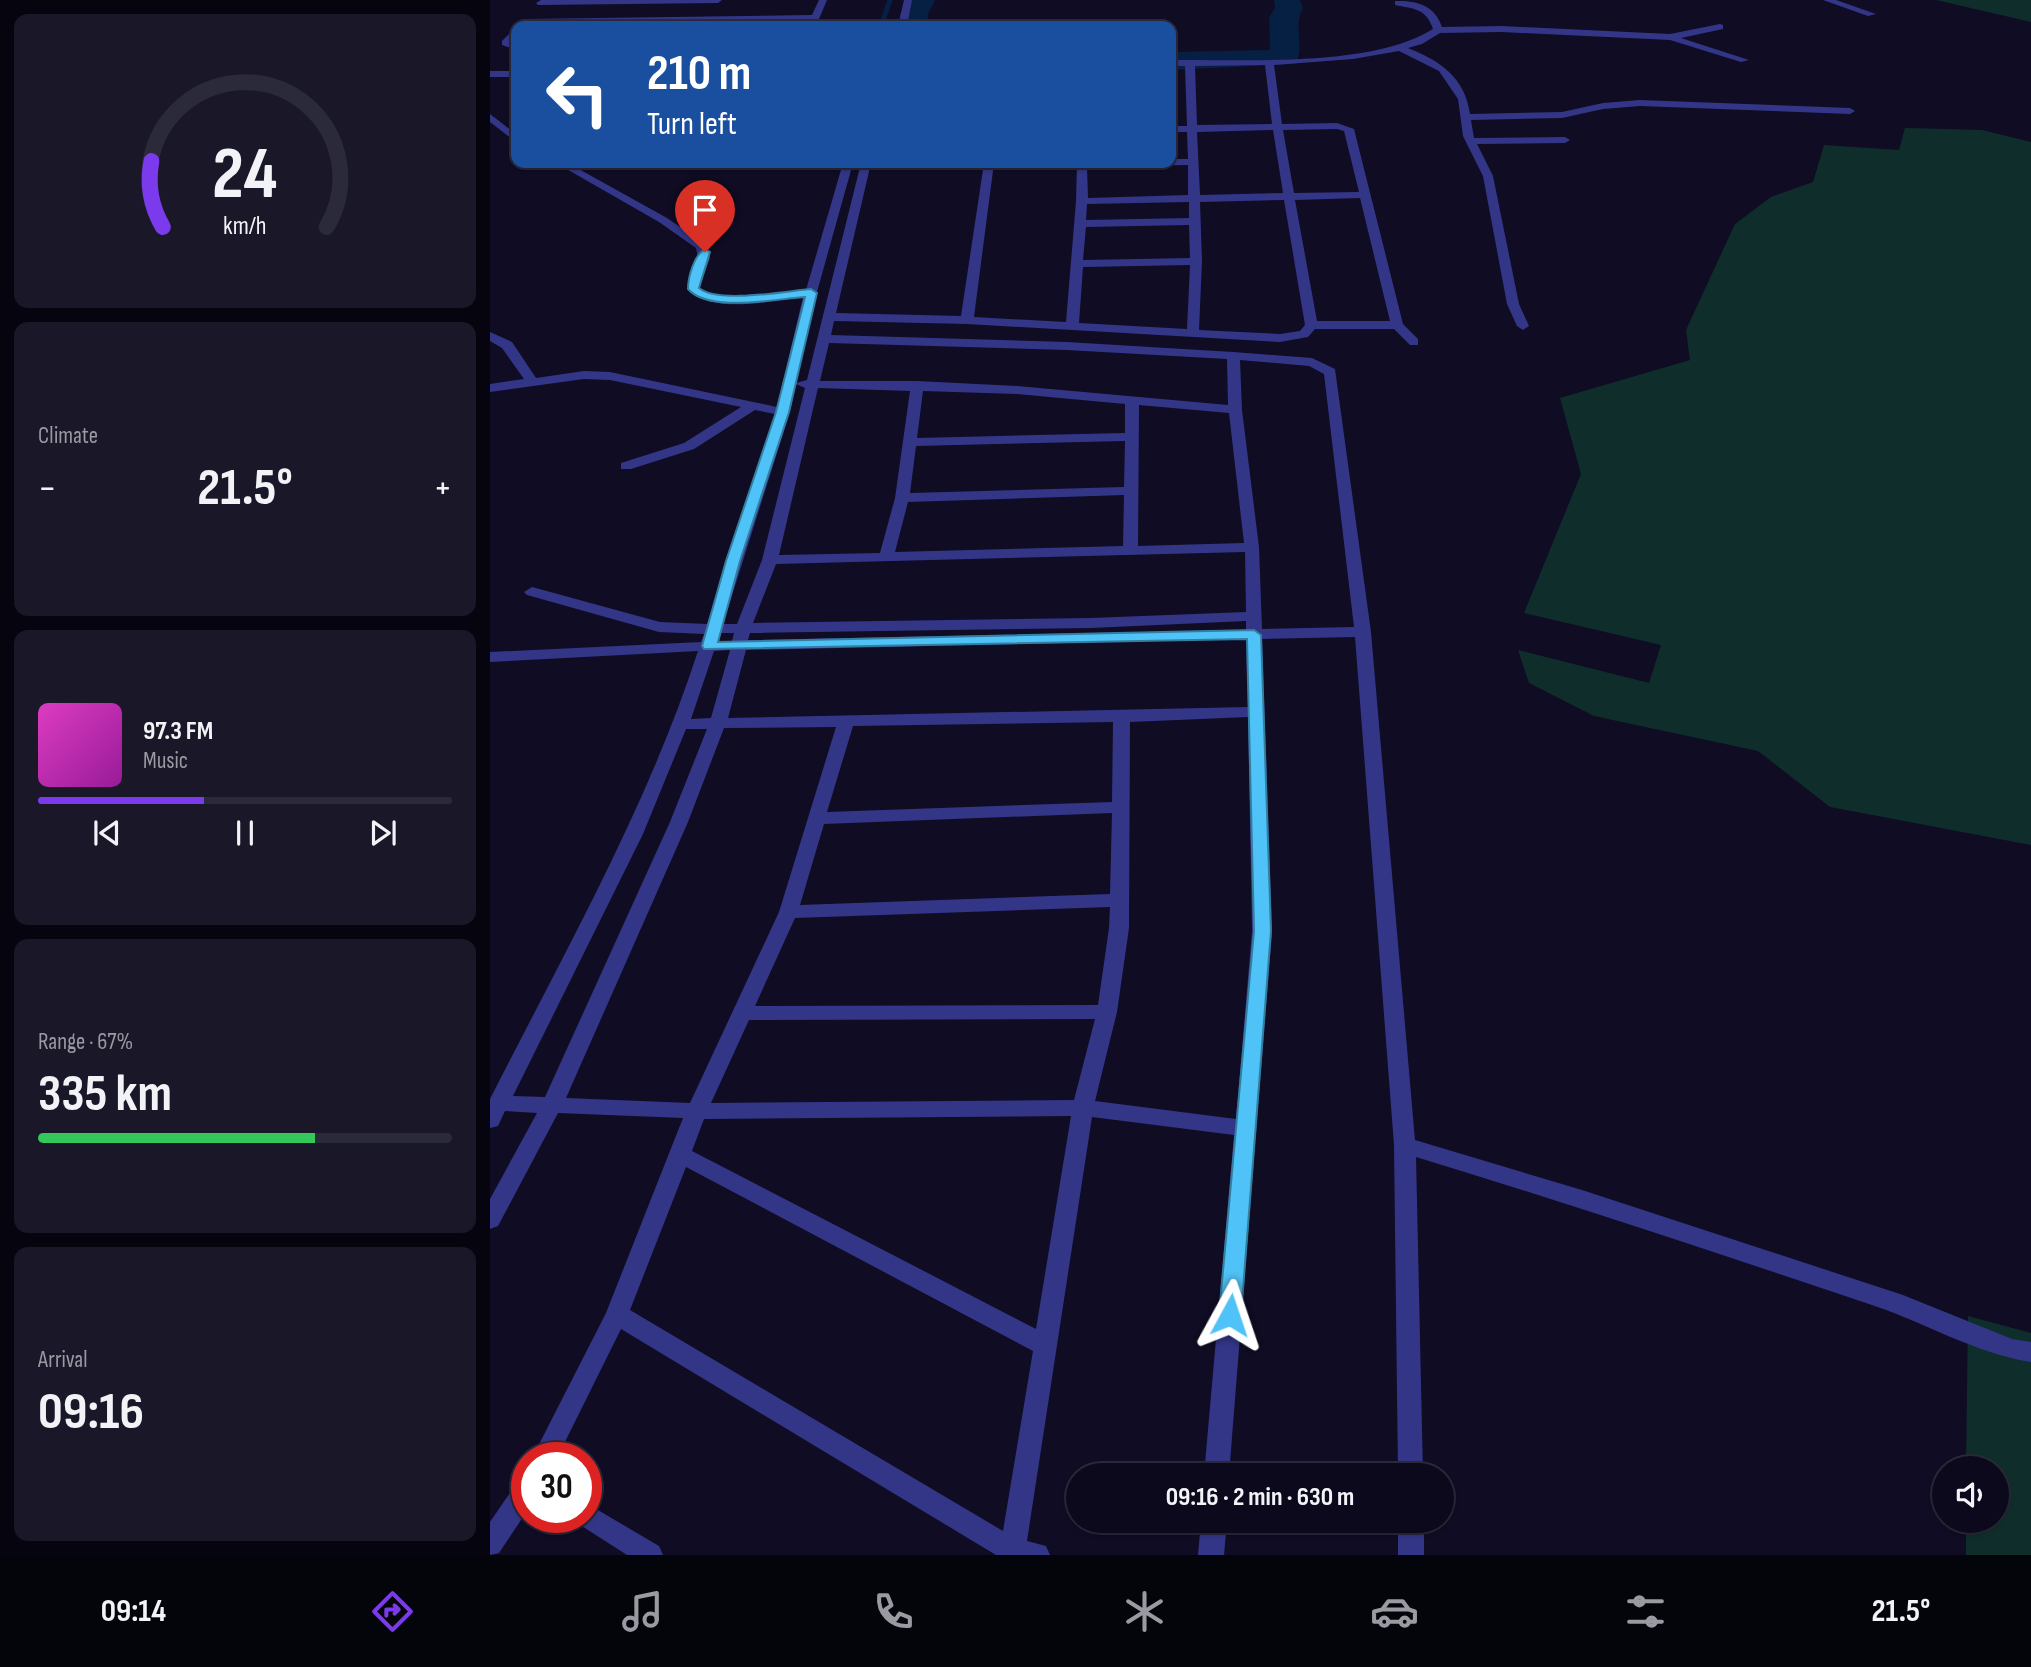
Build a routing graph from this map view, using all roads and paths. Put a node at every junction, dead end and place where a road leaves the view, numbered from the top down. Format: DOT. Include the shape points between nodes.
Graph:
graph roads {
  1 [pos="718,0"];
  2 [pos="823,0"];
  3 [pos="908,0"];
  4 [pos="1827,0"];
  5 [pos="542,1"];
  6 [pos="602,1"];
  7 [pos="1398,4"];
  8 [pos="1871,14"];
  9 [pos="524,21"];
  10 [pos="813,21"];
  11 [pos="903,21"];
  12 [pos="1720,27"];
  13 [pos="1438,30"];
  14 [pos="1670,37"];
  15 [pos="1399,48"];
  16 [pos="1744,60"];
  17 [pos="1176,64"];
  18 [pos="1269,65"];
  19 [pos="1190,67"];
  20 [pos="490,74"];
  21 [pos="511,74"];
  22 [pos="1850,111"];
  23 [pos="490,117"];
  24 [pos="1465,117"];
  25 [pos="1276,127"];
  26 [pos="1176,129"];
  27 [pos="1191,129"];
  28 [pos="511,135"];
  29 [pos="1565,139"];
  30 [pos="1471,141"];
  31 [pos="1176,162"];
  32 [pos="1191,162"];
  33 [pos="570,168"];
  34 [pos="847,168"];
  35 [pos="865,168"];
  36 [pos="988,168"];
  37 [pos="1082,168"];
  38 [pos="1365,195"];
  39 [pos="1291,197"];
  40 [pos="1194,199"];
  41 [pos="1083,201"];
  42 [pos="1194,221"];
  43 [pos="1079,224"];
  44 [pos="1196,261"];
  45 [pos="1077,264"];
  46 [pos="811,293"];
  47 [pos="827,317"];
  48 [pos="967,320"];
  49 [pos="1311,325"];
  50 [pos="1072,326"];
  51 [pos="1397,326"];
  52 [pos="1523,326"];
  53 [pos="1193,332"];
  54 [pos="490,336"];
  55 [pos="822,339"];
  56 [pos="1414,342"];
  57 [pos="1233,356"];
  58 [pos="532,382"];
  59 [pos="787,384"];
  60 [pos="812,384"];
  61 [pos="916,385"];
  62 [pos="490,388"];
  63 [pos="1132,402"];
  64 [pos="751,406"];
  65 [pos="1235,410"];
  66 [pos="783,412"];
  67 [pos="1129,437"];
  68 [pos="910,442"];
  69 [pos="626,466"];
  70 [pos="1128,491"];
  71 [pos="902,498"];
  72 [pos="1252,547"];
  73 [pos="1130,550"];
  74 [pos="886,557"];
  75 [pos="770,560"];
  76 [pos="532,592"];
  77 [pos="1254,625"];
  78 [pos="744,627"];
  79 [pos="714,628"];
  80 [pos="1363,632"];
  81 [pos="709,646"];
  82 [pos="741,646"];
  83 [pos="490,657"];
  84 [pos="1255,712"];
  85 [pos="1122,717"];
  86 [pos="846,720"];
  87 [pos="718,723"];
  88 [pos="681,724"];
  89 [pos="1119,807"];
  90 [pos="816,818"];
  91 [pos="1119,900"];
  92 [pos="788,912"];
  93 [pos="1107,1012"];
  94 [pos="742,1013"];
  95 [pos="552,1105"];
  96 [pos="1083,1108"];
  97 [pos="697,1111"];
  98 [pos="494,1112"];
  99 [pos="1245,1128"];
  100 [pos="1405,1145"];
  101 [pos="680,1154"];
  102 [pos="490,1220"];
  103 [pos="617,1314"];
  104 [pos="1045,1346"];
  105 [pos="2031,1352"];
  106 [pos="552,1442"];
  107 [pos="1218,1463"];
  108 [pos="1410,1463"];
  109 [pos="511,1513"];
  110 [pos="602,1525"];
  111 [pos="1213,1533"];
  112 [pos="1411,1533"];
  113 [pos="490,1544"];
  114 [pos="1021,1554"];
  115 [pos="650,1555"];
  116 [pos="1211,1555"];
  117 [pos="1411,1555"];
  1 -- 6 [label="street"];
  2 -- 10 [label="street"];
  3 -- 11 [label="street"];
  4 -- 8 [label="street"];
  5 -- 6 [label="street"];
  5 -- 9 [label="street"];
  7 -- 13 [label="street" via="1429,9"];
  12 -- 14 [label="street"];
  13 -- 14 [label="street"];
  13 -- 15 [label="street" via="1426,40"];
  14 -- 16 [label="street"];
  15 -- 18 [label="street"];
  15 -- 24 [label="street" via="1443,69 1463,99"];
  17 -- 19 [label="street"];
  18 -- 19 [label="street"];
  18 -- 25 [label="street"];
  19 -- 27 [label="street"];
  20 -- 21 [label="street"];
  22 -- 24 [label="street" via="1640,103 1562,115"];
  23 -- 28 [label="street"];
  24 -- 30 [label="street"];
  25 -- 27 [label="street"];
  25 -- 38 [label="street" via="1349,129"];
  25 -- 39 [label="street"];
  26 -- 27 [label="street"];
  27 -- 32 [label="street"];
  29 -- 30 [label="street"];
  30 -- 52 [label="street" via="1488,176 1513,304"];
  31 -- 32 [label="street"];
  32 -- 40 [label="street"];
  33 -- 46 [label="street" via="646,208 701,246 705,258 693,289 700,295 726,299"];
  34 -- 46 [label="street"];
  35 -- 47 [label="street"];
  36 -- 48 [label="street"];
  37 -- 41 [label="street"];
  38 -- 39 [label="street"];
  38 -- 51 [label="street"];
  39 -- 40 [label="street"];
  39 -- 49 [label="street"];
  40 -- 41 [label="street"];
  40 -- 42 [label="street"];
  41 -- 43 [label="street"];
  42 -- 43 [label="street"];
  42 -- 44 [label="street"];
  43 -- 45 [label="street"];
  44 -- 45 [label="street"];
  44 -- 53 [label="street"];
  45 -- 50 [label="street"];
  46 -- 59 [label="street"];
  47 -- 48 [label="street"];
  47 -- 55 [label="street"];
  48 -- 50 [label="street"];
  49 -- 51 [label="street"];
  49 -- 53 [label="street" via="1298,337"];
  50 -- 53 [label="street"];
  51 -- 56 [label="street"];
  54 -- 58 [label="street" via="507,345"];
  55 -- 57 [label="street"];
  55 -- 60 [label="street"];
  57 -- 65 [label="street"];
  57 -- 80 [label="street" via="1312,362 1332,376"];
  58 -- 62 [label="street"];
  58 -- 64 [label="street" via="610,376"];
  59 -- 60 [label="street"];
  59 -- 66 [label="street"];
  60 -- 61 [label="street"];
  60 -- 75 [label="street"];
  61 -- 63 [label="street"];
  61 -- 68 [label="street"];
  63 -- 65 [label="street"];
  63 -- 67 [label="street"];
  64 -- 66 [label="street"];
  64 -- 69 [label="street" via="689,446"];
  65 -- 72 [label="street"];
  66 -- 79 [label="street"];
  67 -- 68 [label="street"];
  67 -- 70 [label="street"];
  68 -- 71 [label="street"];
  70 -- 71 [label="street"];
  70 -- 73 [label="street"];
  71 -- 74 [label="street"];
  72 -- 73 [label="street"];
  72 -- 77 [label="street"];
  73 -- 74 [label="street"];
  74 -- 75 [label="street"];
  75 -- 78 [label="street"];
  76 -- 79 [label="street" via="659,627"];
  77 -- 78 [label="street"];
  77 -- 80 [label="street"];
  77 -- 82 [label="street"];
  77 -- 84 [label="street"];
  78 -- 79 [label="street"];
  78 -- 82 [label="street"];
  79 -- 81 [label="street"];
  80 -- 100 [label="street"];
  81 -- 82 [label="street"];
  81 -- 83 [label="street"];
  81 -- 88 [label="street"];
  82 -- 87 [label="street"];
  84 -- 85 [label="street"];
  84 -- 99 [label="street" via="1262,931"];
  85 -- 86 [label="street"];
  85 -- 89 [label="street"];
  86 -- 87 [label="street"];
  86 -- 90 [label="street"];
  87 -- 88 [label="street"];
  87 -- 95 [label="street" via="679,822"];
  88 -- 98 [label="street" via="634,834"];
  89 -- 90 [label="street"];
  89 -- 91 [label="street"];
  90 -- 92 [label="street"];
  91 -- 92 [label="street"];
  91 -- 93 [label="street"];
  92 -- 94 [label="street"];
  93 -- 94 [label="street"];
  93 -- 96 [label="street"];
  94 -- 97 [label="street"];
  95 -- 97 [label="street"];
  95 -- 98 [label="street"];
  95 -- 102 [label="street"];
  96 -- 97 [label="street"];
  96 -- 99 [label="street"];
  96 -- 104 [label="street"];
  97 -- 101 [label="street"];
  99 -- 107 [label="street"];
  100 -- 105 [label="street" via="1903,1305 2010,1349"];
  100 -- 108 [label="street"];
  101 -- 103 [label="street"];
  101 -- 104 [label="street"];
  103 -- 106 [label="street"];
  103 -- 114 [label="street"];
  104 -- 114 [label="street"];
  109 -- 113 [label="street"];
  110 -- 115 [label="street"];
  111 -- 116 [label="street"];
  112 -- 117 [label="street"];
}
